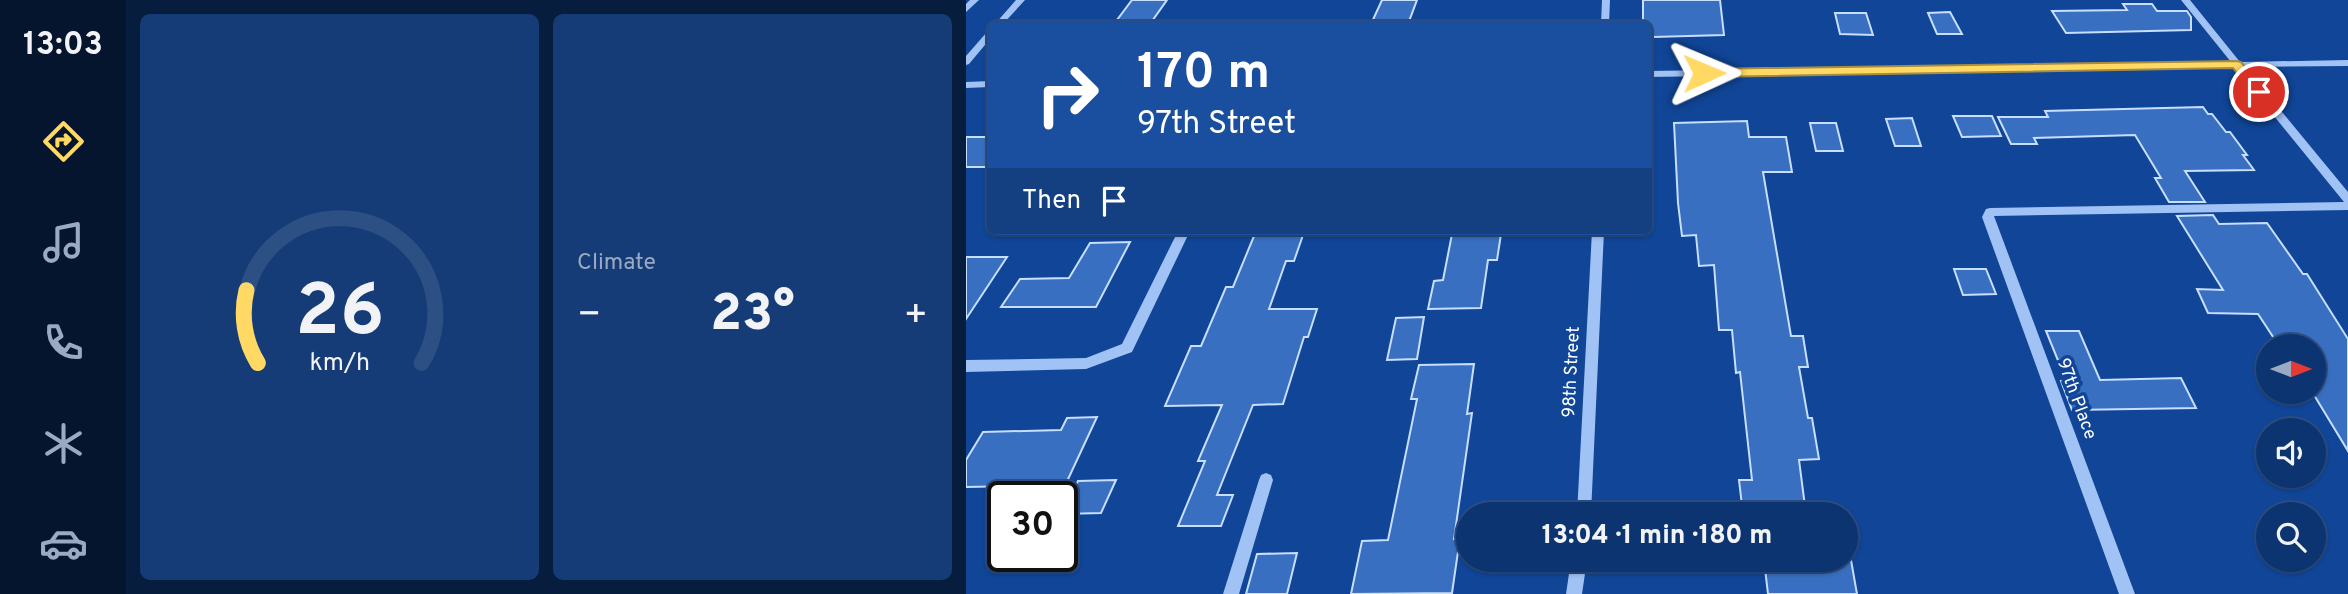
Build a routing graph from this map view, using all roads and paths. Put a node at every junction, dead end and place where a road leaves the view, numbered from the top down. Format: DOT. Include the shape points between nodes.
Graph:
graph roads {
  1 [pos="975,0"];
  2 [pos="1021,0"];
  3 [pos="1606,0"];
  4 [pos="2185,0"];
  5 [pos="966,9"];
  6 [pos="1002,21"];
  7 [pos="1605,21"];
  8 [pos="987,38"];
  9 [pos="966,62"];
  10 [pos="2348,63"];
  11 [pos="2236,65"];
  12 [pos="1652,74"];
  13 [pos="987,84"];
  14 [pos="966,85"];
  15 [pos="2348,201"];
  16 [pos="2348,206"];
  17 [pos="1182,235"];
  18 [pos="1598,235"];
  19 [pos="966,366"];
  20 [pos="1266,480"];
  21 [pos="1585,502"];
  22 [pos="1577,572"];
  23 [pos="1231,594"];
  24 [pos="1574,594"];
  25 [pos="2127,594"];
  1 -- 5 [label="street"];
  2 -- 6 [label="street"];
  3 -- 7 [label="street"];
  4 -- 11 [label="street"];
  8 -- 9 [label="street"];
  10 -- 11 [label="street"];
  11 -- 12 [label="street"];
  11 -- 15 [label="street"];
  13 -- 14 [label="street"];
  16 -- 25 [label="street, 97th Place" via="1990,212 1988,217"];
  17 -- 19 [label="street" via="1127,348 1086,363"];
  18 -- 21 [label="street, 98th Street"];
  20 -- 23 [label="street"];
  22 -- 24 [label="street"];
}
